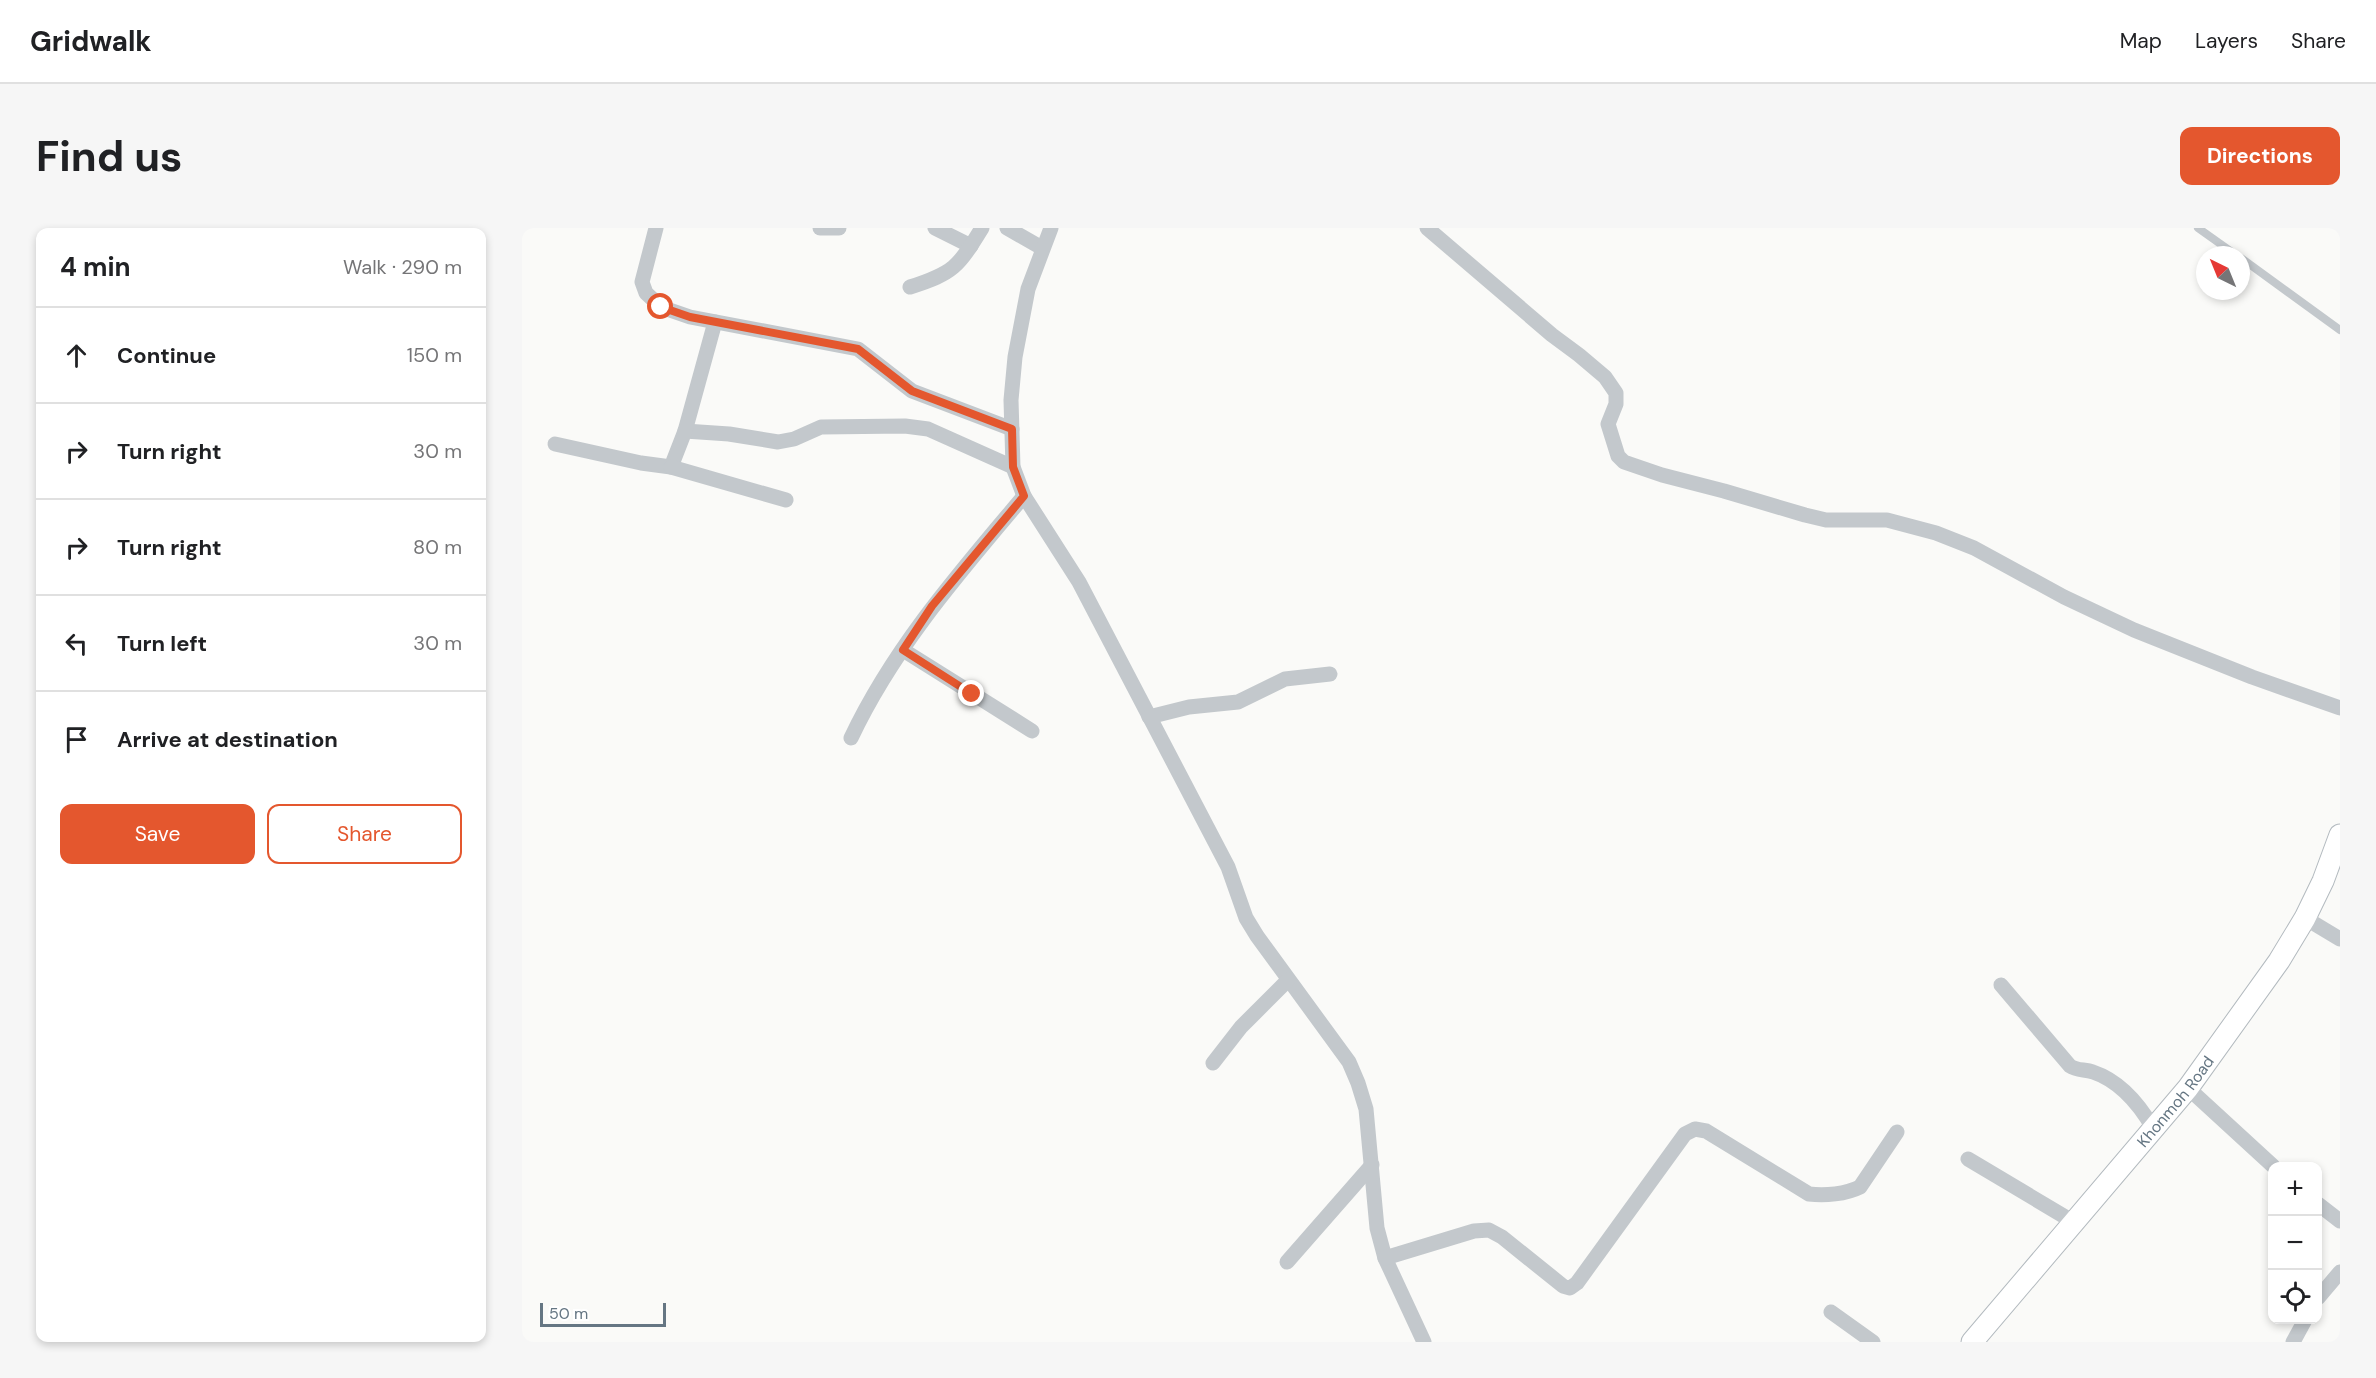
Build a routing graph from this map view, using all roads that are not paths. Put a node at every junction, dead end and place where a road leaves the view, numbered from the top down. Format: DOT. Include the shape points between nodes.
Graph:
graph roads {
  1 [pos="656,228"];
  2 [pos="820,228"];
  3 [pos="838,228"];
  4 [pos="934,228"];
  5 [pos="982,228"];
  6 [pos="1007,228"];
  7 [pos="1052,228"];
  8 [pos="1427,228"];
  9 [pos="2198,228"];
  10 [pos="971,246"];
  11 [pos="2223,246"];
  12 [pos="1042,248"];
  13 [pos="2250,265"];
  14 [pos="910,287"];
  15 [pos="715,322"];
  16 [pos="2340,330"];
  17 [pos="1012,429"];
  18 [pos="685,431"];
  19 [pos="555,444"];
  20 [pos="671,467"];
  21 [pos="1013,467"];
  22 [pos="1024,496"];
  23 [pos="786,500"];
  24 [pos="903,650"];
  25 [pos="1330,674"];
  26 [pos="2340,708"];
  27 [pos="1149,717"];
  28 [pos="1032,731"];
  29 [pos="851,738"];
  30 [pos="2340,835"];
  31 [pos="2305,918"];
  32 [pos="2340,939"];
  33 [pos="1288,980"];
  34 [pos="2001,985"];
  35 [pos="1213,1063"];
  36 [pos="2188,1088"];
  37 [pos="2153,1128"];
  38 [pos="1897,1132"];
  39 [pos="1968,1159"];
  40 [pos="2268,1162"];
  41 [pos="1372,1164"];
  42 [pos="2322,1207"];
  43 [pos="2072,1221"];
  44 [pos="2340,1221"];
  45 [pos="1385,1258"];
  46 [pos="1287,1262"];
  47 [pos="2340,1272"];
  48 [pos="2322,1293"];
  49 [pos="1831,1312"];
  50 [pos="2303,1324"];
  51 [pos="1424,1342"];
  52 [pos="1873,1342"];
  53 [pos="1972,1342"];
  54 [pos="2293,1342"];
  1 -- 15 [label="street" via="642,282 646,293 661,307"];
  2 -- 3 [label="street"];
  4 -- 10 [label="street"];
  5 -- 10 [label="street"];
  6 -- 12 [label="street"];
  7 -- 12 [label="street"];
  8 -- 26 [label="street" via="1605,377 1616,393 1609,427 1618,456 1624,462 1804,516 1887,520 1936,533 1974,548 2134,630"];
  9 -- 11 [label="lane"];
  10 -- 14 [label="street" via="949,272"];
  12 -- 17 [label="street" via="1028,289 1016,357"];
  13 -- 16 [label="lane"];
  15 -- 17 [label="street" via="858,349 912,391"];
  15 -- 18 [label="street"];
  17 -- 21 [label="street"];
  18 -- 20 [label="street"];
  18 -- 21 [label="street" via="778,442 821,427 905,426 928,429"];
  19 -- 20 [label="street"];
  20 -- 23 [label="street"];
  21 -- 22 [label="street"];
  22 -- 24 [label="street" via="932,606"];
  22 -- 27 [label="street" via="1079,582"];
  24 -- 28 [label="street"];
  24 -- 29 [label="street" via="867,705"];
  25 -- 27 [label="street" via="1285,679 1238,702 1189,707"];
  27 -- 33 [label="street" via="1228,867 1246,918"];
  30 -- 31 [label="main road, Khonmoh Road"];
  31 -- 32 [label="street"];
  31 -- 36 [label="main road, Khonmoh Road" via="2279,962"];
  33 -- 35 [label="street" via="1249,1018"];
  33 -- 41 [label="street" via="1349,1062 1366,1109"];
  34 -- 37 [label="street" via="2070,1066 2097,1073 2122,1089"];
  36 -- 37 [label="main road, Khonmoh Road"];
  36 -- 40 [label="street"];
  37 -- 43 [label="main road, Khonmoh Road"];
  38 -- 45 [label="street" via="1860,1187 1816,1195 1706,1131 1690,1130 1570,1288 1489,1230"];
  39 -- 43 [label="street"];
  41 -- 45 [label="street" via="1377,1228"];
  41 -- 46 [label="street"];
  42 -- 44 [label="street"];
  43 -- 53 [label="main road, Khonmoh Road"];
  45 -- 51 [label="street"];
  47 -- 48 [label="street"];
  49 -- 52 [label="street"];
  50 -- 54 [label="street"];
}
